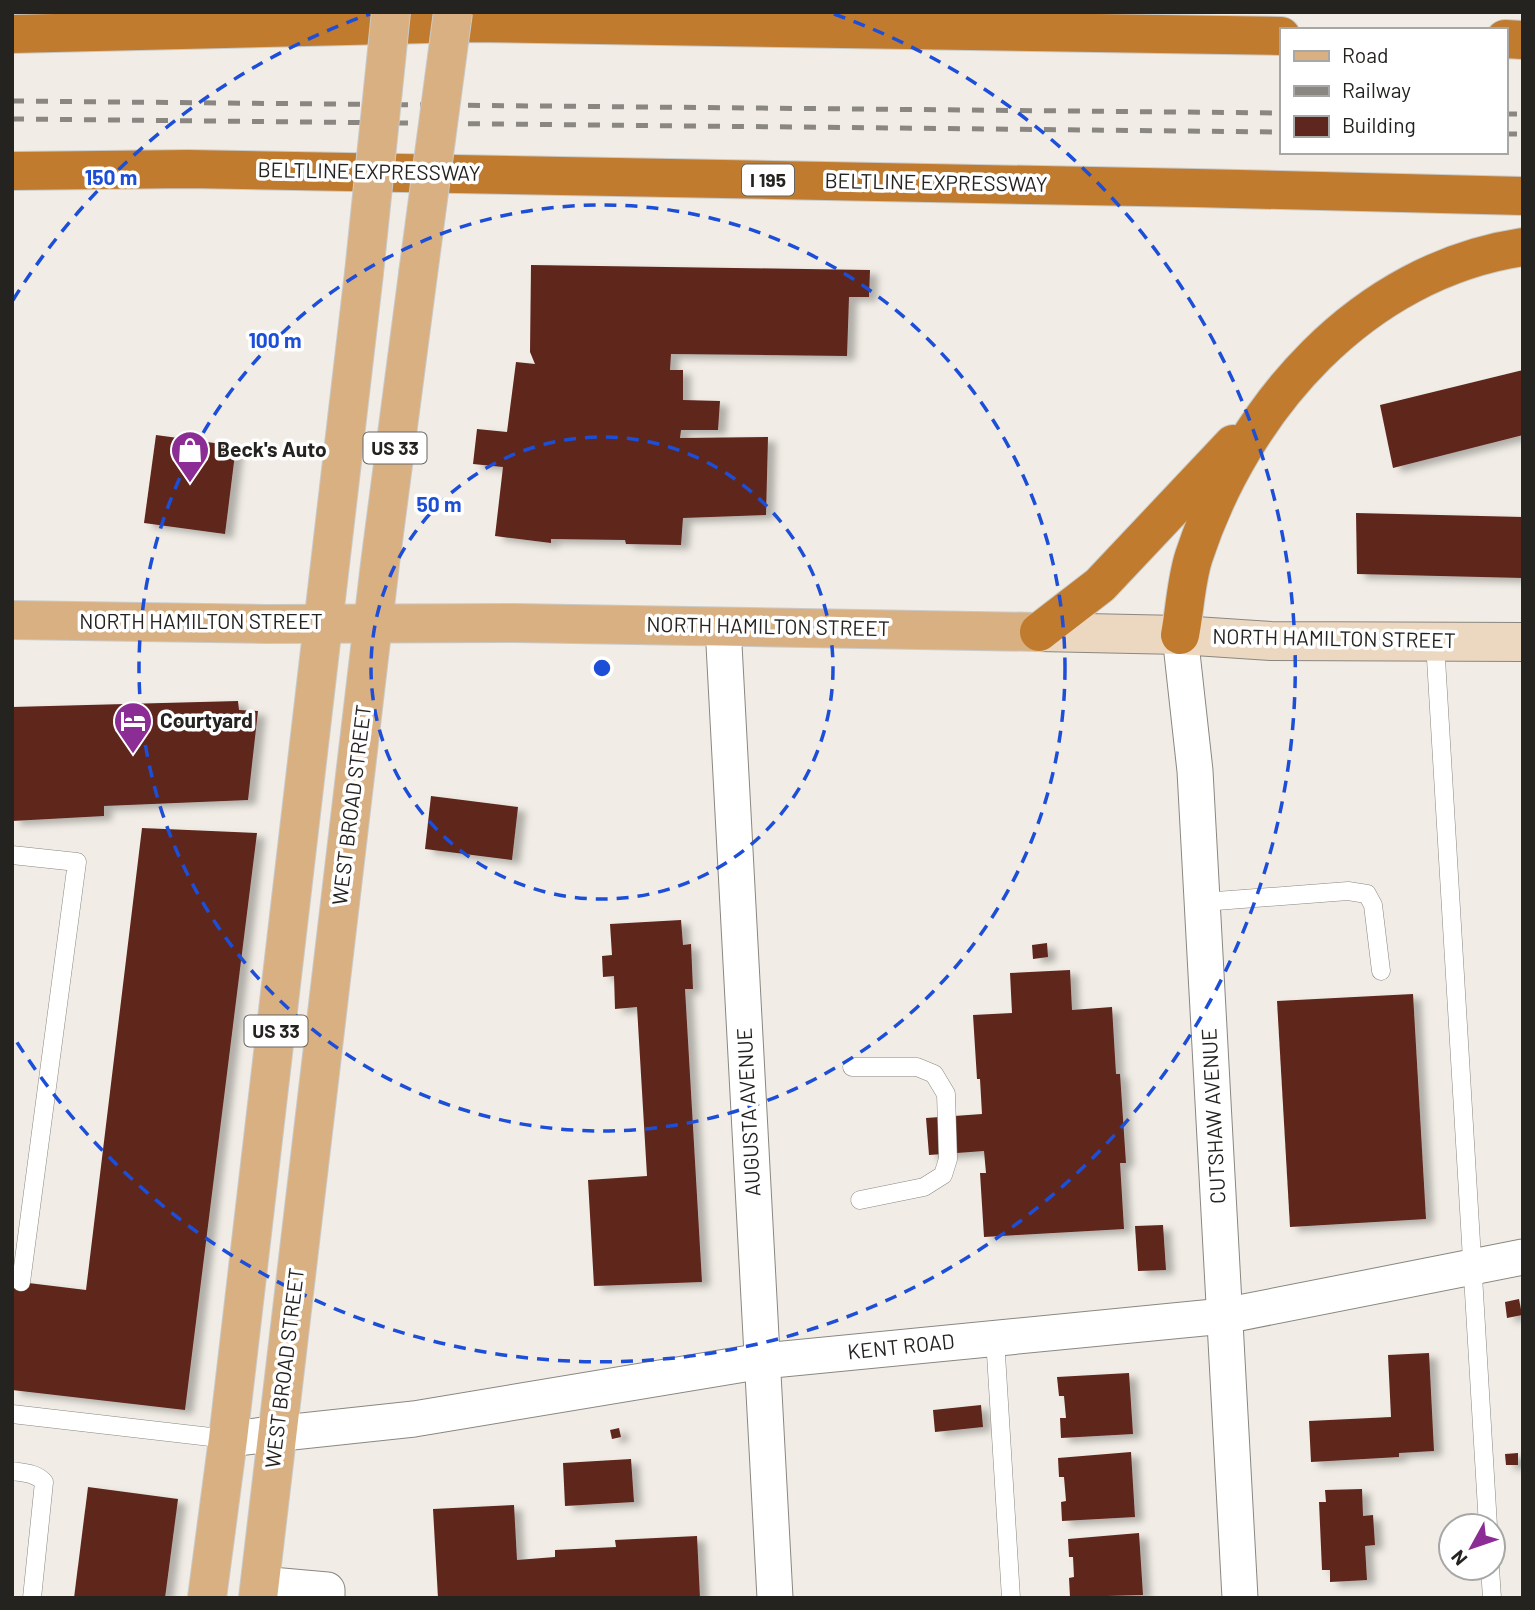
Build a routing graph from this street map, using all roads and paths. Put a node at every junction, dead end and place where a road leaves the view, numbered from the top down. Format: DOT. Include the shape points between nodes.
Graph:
graph roads {
  1 [pos="391,12"];
  2 [pos="424,12"];
  3 [pos="462,18"];
  4 [pos="12,34"];
  5 [pos="1280,36"];
  6 [pos="12,171"];
  7 [pos="1523,196"];
  8 [pos="1523,247"];
  9 [pos="1273,403"];
  10 [pos="12,620"];
  11 [pos="374,622"];
  12 [pos="323,623"];
  13 [pos="733,627"];
  14 [pos="1039,632"];
  15 [pos="1180,635"];
  16 [pos="1435,642"];
  17 [pos="1523,642"];
  18 [pos="12,855"];
  19 [pos="1203,902"];
  20 [pos="1381,971"];
  21 [pos="852,1067"];
  22 [pos="860,1200"];
  23 [pos="1523,1256"];
  24 [pos="1473,1266"];
  25 [pos="21,1282"];
  26 [pos="1224,1316"];
  27 [pos="995,1338"];
  28 [pos="762,1361"];
  29 [pos="12,1414"];
  30 [pos="278,1434"];
  31 [pos="228,1439"];
  32 [pos="12,1471"];
  33 [pos="1487,1512"];
  34 [pos="259,1591"];
  35 [pos="32,1598"];
  36 [pos="207,1598"];
  37 [pos="327,1598"];
  38 [pos="775,1598"];
  39 [pos="1011,1598"];
  40 [pos="1240,1598"];
  1 -- 12 [label="main road, US 33, bridge"];
  2 -- 3 [label="highway"];
  3 -- 4 [label="highway"];
  3 -- 5 [label="highway"];
  3 -- 11 [label="main road, WEST BROAD STREET / US 33, bridge" via="418,274"];
  6 -- 7 [label="highway, BELTLINE EXPRESSWAY / I 195" via="188,169"];
  8 -- 9 [label="highway" via="1450,265 1406,286 1357,317 1312,358"];
  9 -- 14 [label="highway" via="1100,585"];
  9 -- 15 [label="highway" via="1210,515 1194,557"];
  10 -- 12 [label="main road, NORTH HAMILTON STREET"];
  11 -- 12 [label="main road, NORTH HAMILTON STREET"];
  11 -- 13 [label="main road, NORTH HAMILTON STREET"];
  11 -- 30 [label="main road, WEST BROAD STREET / US 33"];
  12 -- 31 [label="main road, US 33"];
  13 -- 14 [label="main road, NORTH HAMILTON STREET"];
  13 -- 28 [label="street, AUGUSTA AVENUE"];
  14 -- 15 [label="street, NORTH HAMILTON STREET"];
  15 -- 16 [label="street, NORTH HAMILTON STREET" via="1271,641"];
  15 -- 19 [label="street, CUTSHAW AVENUE"];
  16 -- 17 [label="street, NORTH HAMILTON STREET"];
  16 -- 24 [label="lane"];
  18 -- 25 [label="lane" via="77,863"];
  19 -- 20 [label="lane" via="1348,891 1367,894 1373,905"];
  19 -- 26 [label="street, CUTSHAW AVENUE"];
  21 -- 22 [label="lane" via="917,1067 934,1074 946,1094 948,1160 943,1175 924,1187"];
  23 -- 24 [label="street, KENT ROAD"];
  24 -- 26 [label="street, KENT ROAD"];
  24 -- 33 [label="lane"];
  26 -- 27 [label="street, KENT ROAD"];
  26 -- 40 [label="street, CUTSHAW AVENUE"];
  27 -- 28 [label="street, KENT ROAD"];
  27 -- 39 [label="lane"];
  28 -- 30 [label="street, KENT ROAD" via="414,1419"];
  28 -- 38 [label="street, AUGUSTA AVENUE"];
  29 -- 31 [label="lane"];
  30 -- 31 [label="street, KENT ROAD"];
  30 -- 34 [label="main road, WEST BROAD STREET / US 33"];
  31 -- 36 [label="main road, US 33"];
  32 -- 35 [label="lane" via="33,1474 44,1482"];
  34 -- 37 [label="street" via="327,1590"];
}
